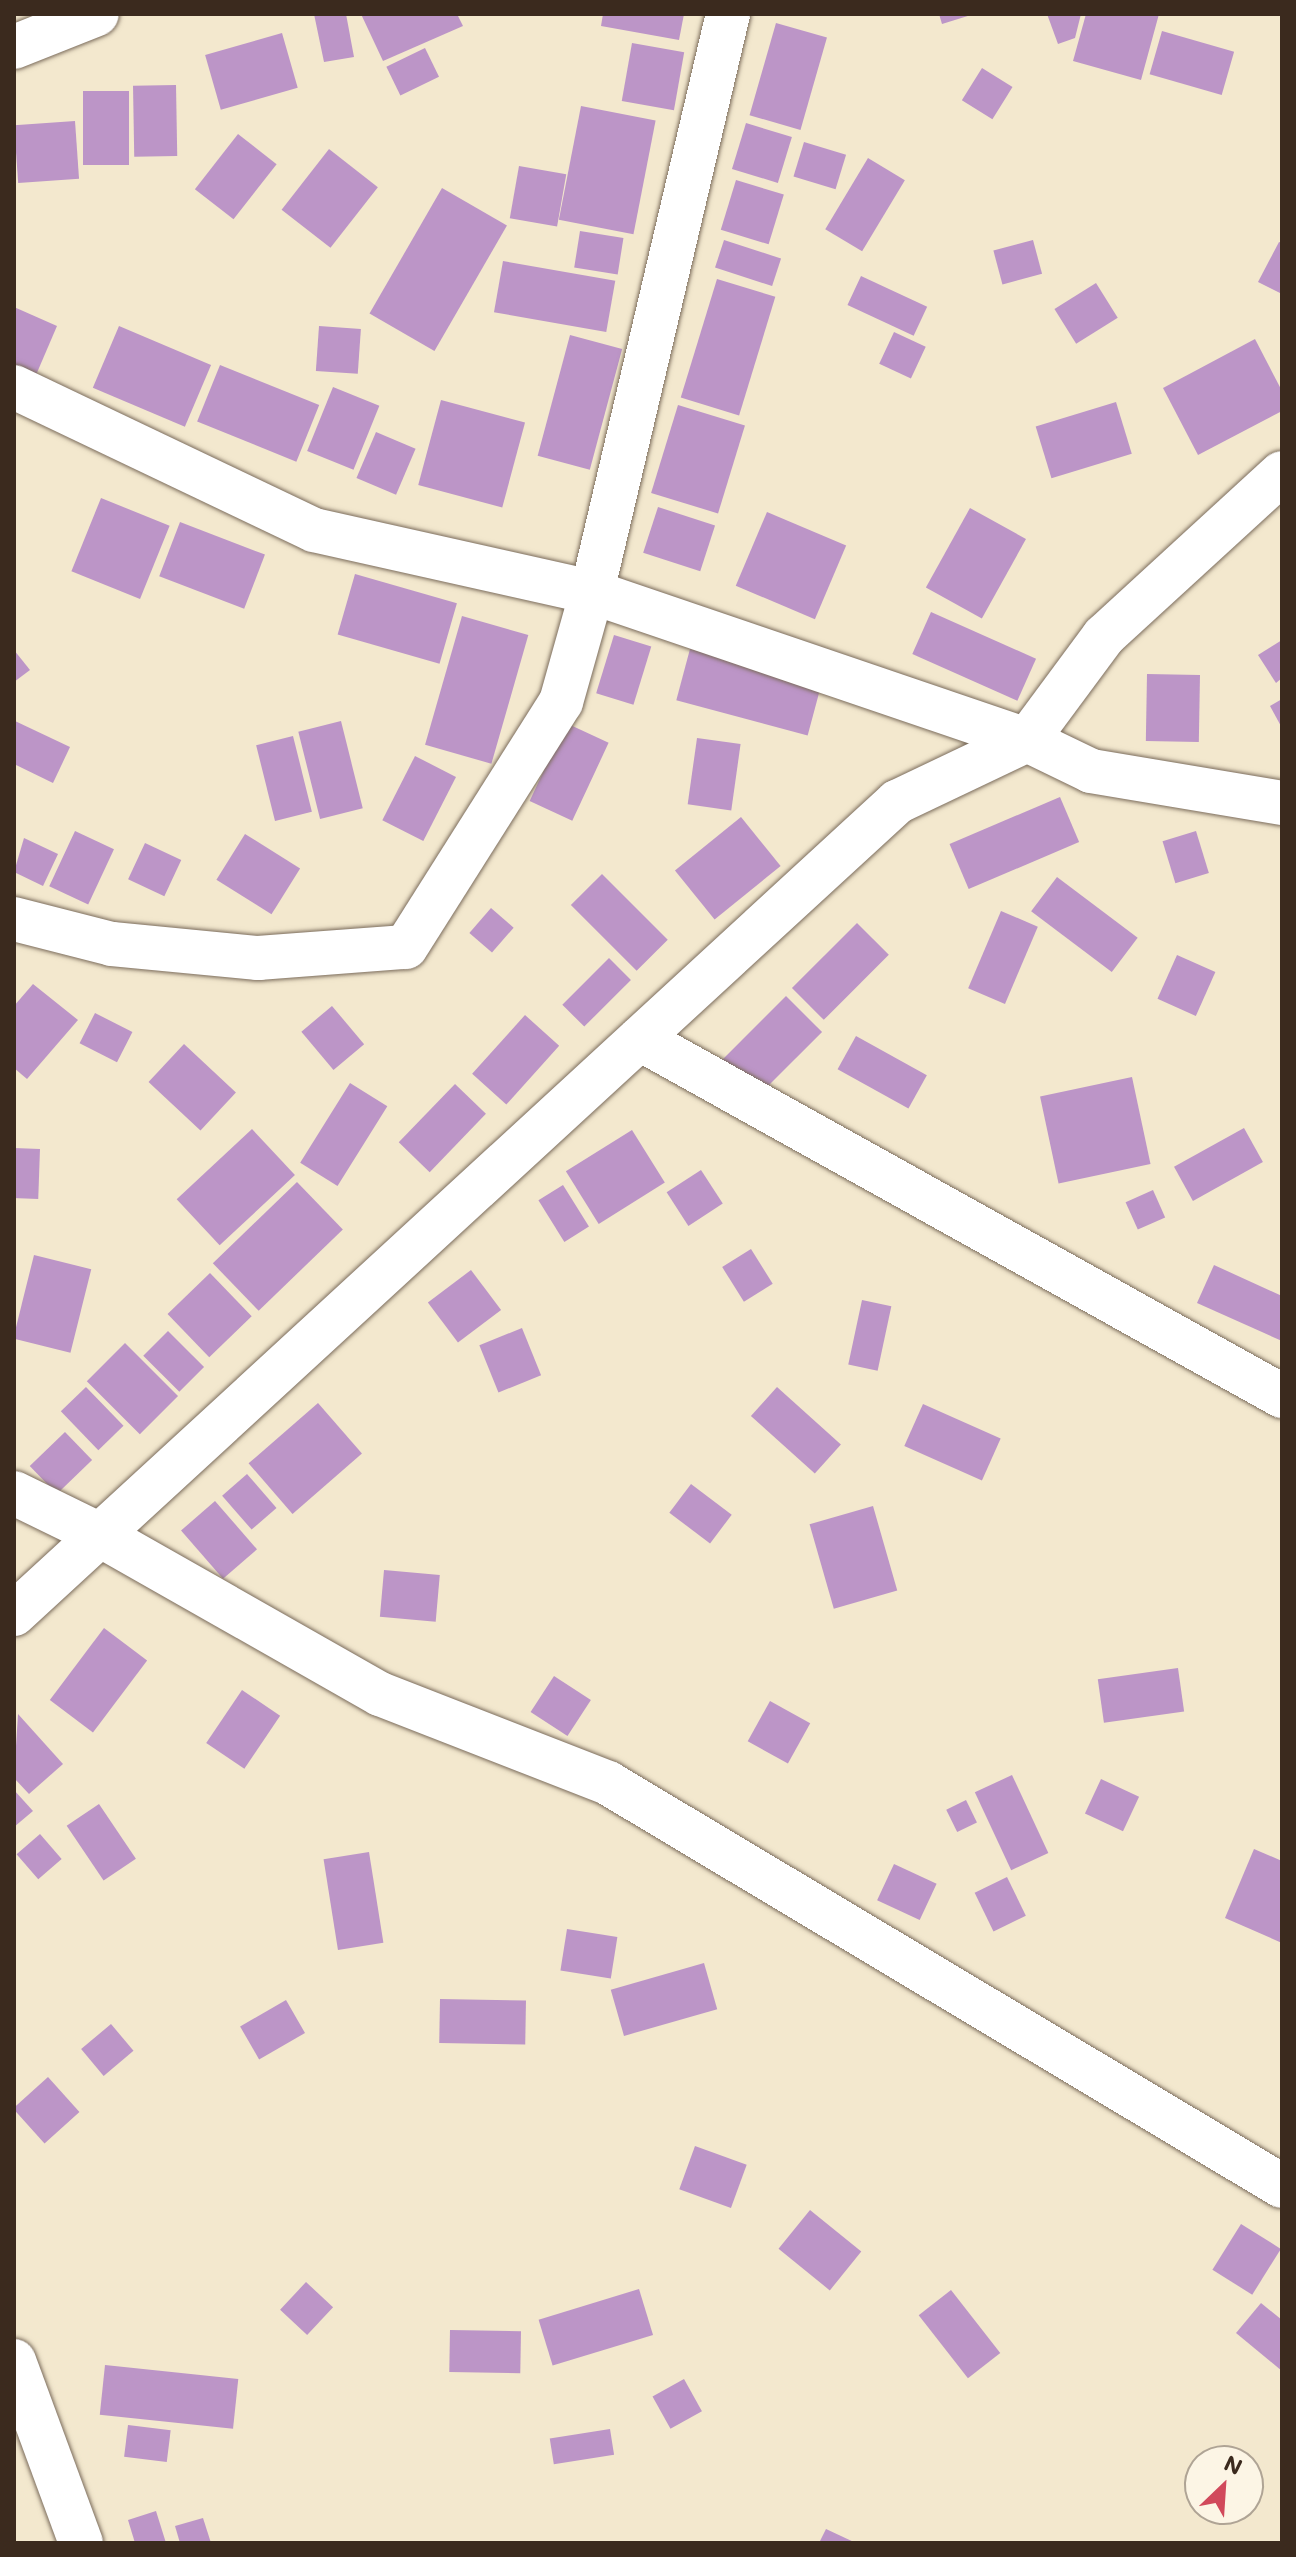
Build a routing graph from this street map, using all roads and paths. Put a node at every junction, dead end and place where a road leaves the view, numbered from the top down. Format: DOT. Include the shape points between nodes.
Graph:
graph roads {
  1 [pos="97,14"];
  2 [pos="728,14"];
  3 [pos="14,47"];
  4 [pos="14,387"];
  5 [pos="1282,473"];
  6 [pos="592,592"];
  7 [pos="1027,740"];
  8 [pos="1282,803"];
  9 [pos="14,919"];
  10 [pos="640,1039"];
  11 [pos="1282,1396"];
  12 [pos="14,1493"];
  13 [pos="100,1535"];
  14 [pos="14,1614"];
  15 [pos="1282,2186"];
  16 [pos="14,2361"];
  17 [pos="81,2543"];
  1 -- 3 [label="street"];
  2 -- 6 [label="street"];
  4 -- 6 [label="street" via="314,530"];
  5 -- 7 [label="street" via="1104,636"];
  6 -- 7 [label="street"];
  6 -- 9 [label="street" via="561,702 406,947 258,958 112,944"];
  7 -- 8 [label="street" via="1091,771"];
  7 -- 10 [label="street" via="897,802"];
  10 -- 11 [label="street"];
  10 -- 13 [label="street"];
  12 -- 13 [label="street"];
  13 -- 14 [label="street"];
  13 -- 15 [label="street" via="380,1694 608,1783"];
  16 -- 17 [label="street"];
}
